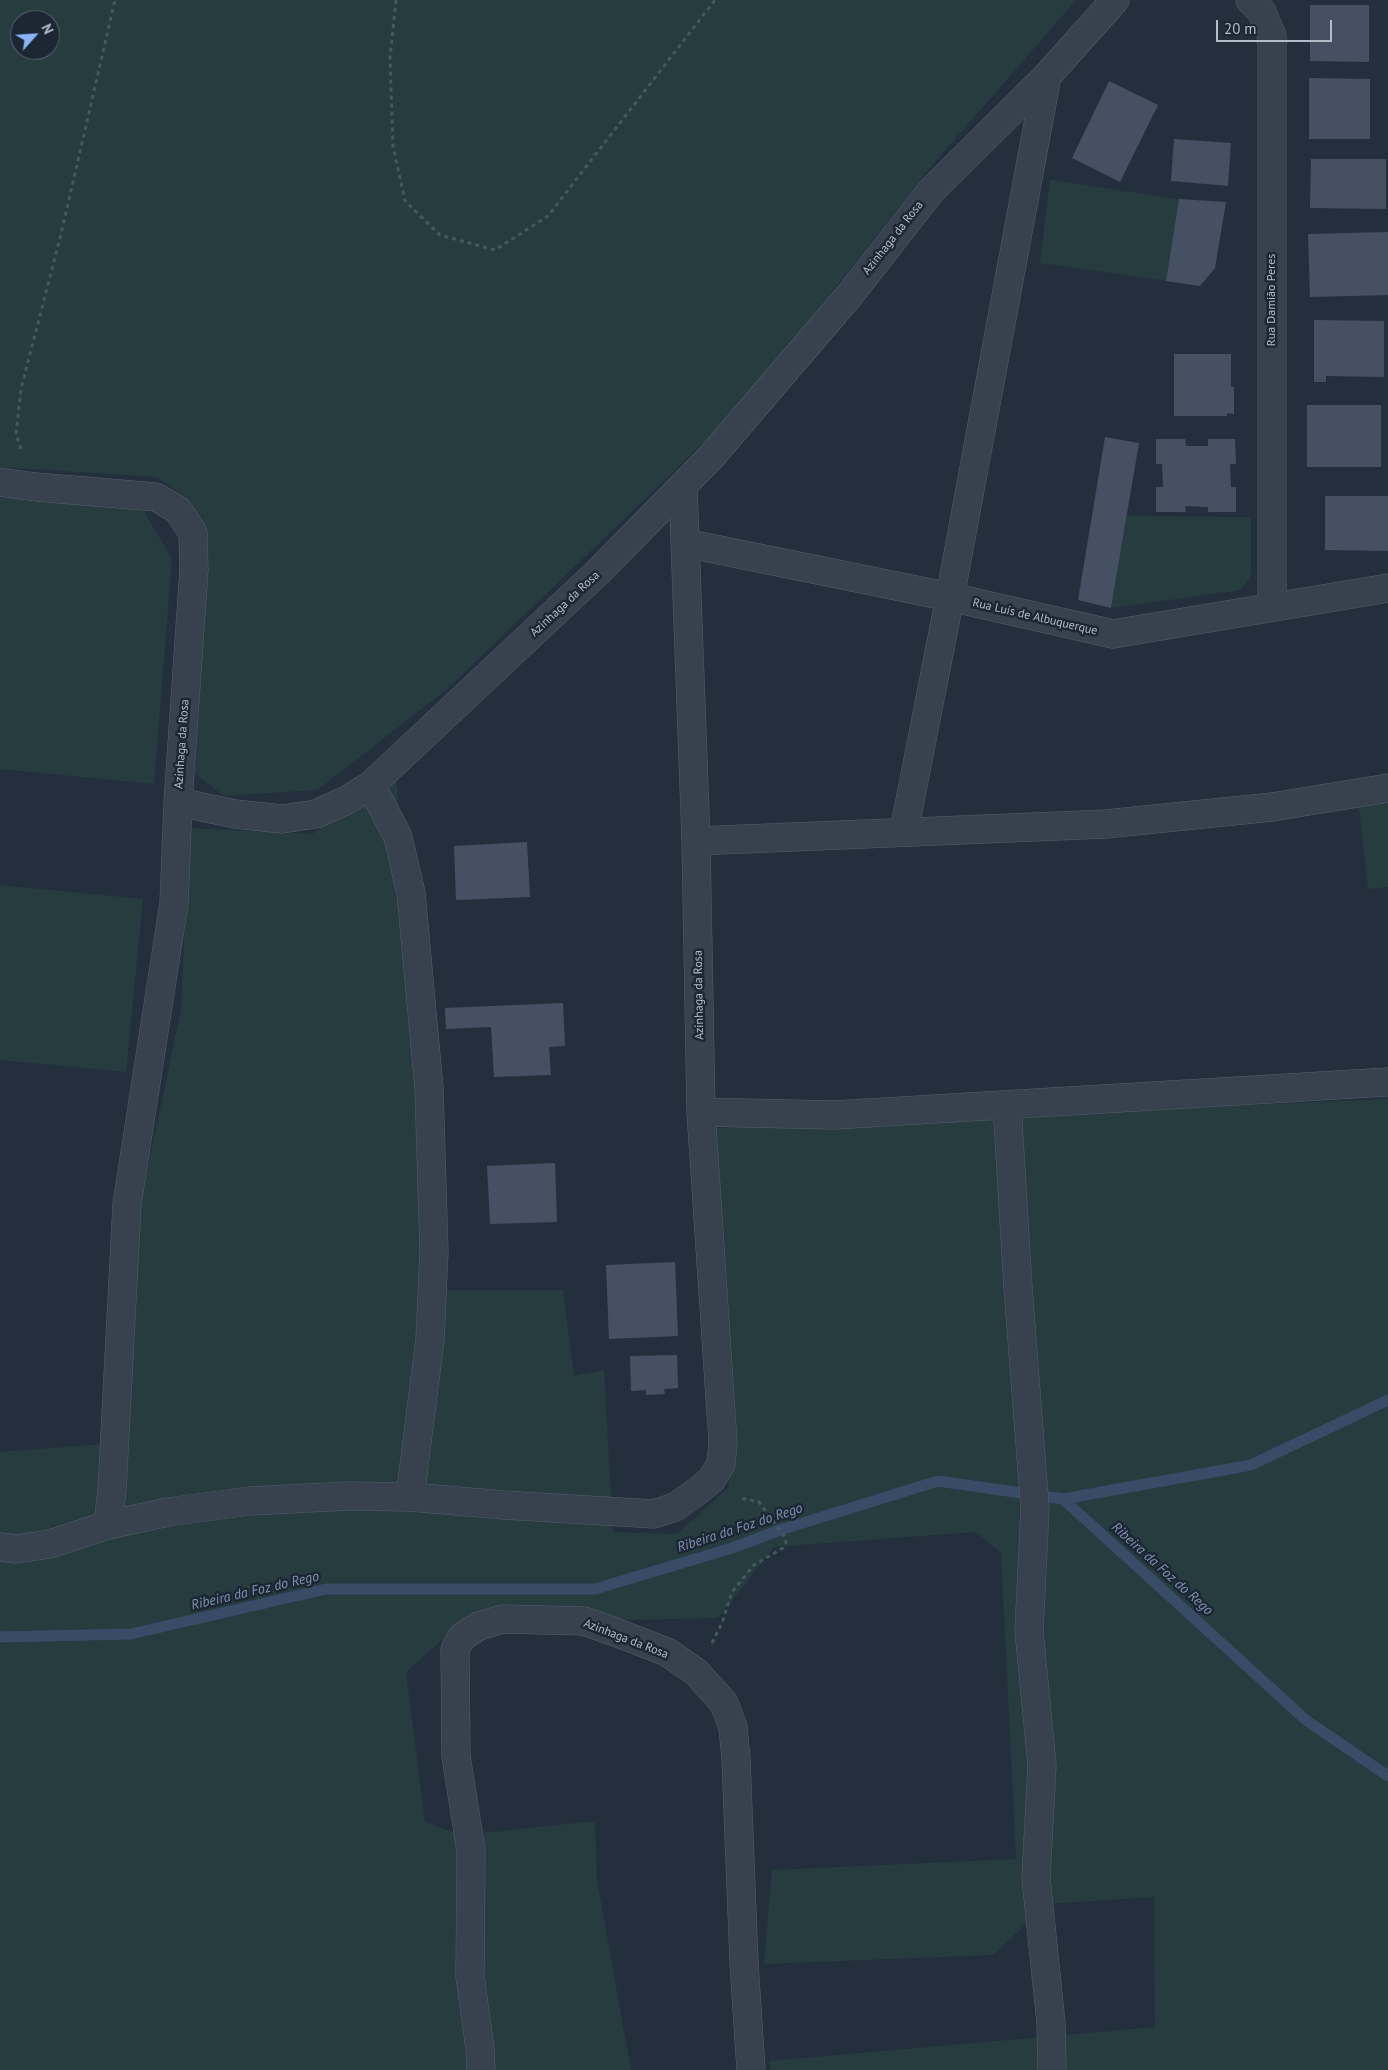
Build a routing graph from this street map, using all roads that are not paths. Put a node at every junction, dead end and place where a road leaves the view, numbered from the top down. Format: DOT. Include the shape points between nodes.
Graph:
graph roads {
  1 [pos="1115,0"];
  2 [pos="1250,0"];
  3 [pos="1048,76"];
  4 [pos="0,482"];
  5 [pos="682,486"];
  6 [pos="685,543"];
  7 [pos="1388,588"];
  8 [pos="950,598"];
  9 [pos="1272,607"];
  10 [pos="371,785"];
  11 [pos="1388,788"];
  12 [pos="178,802"];
  13 [pos="904,831"];
  14 [pos="696,841"];
  15 [pos="1388,1082"];
  16 [pos="1007,1105"];
  17 [pos="701,1112"];
  18 [pos="410,1497"];
  19 [pos="108,1525"];
  20 [pos="0,1547"];
  21 [pos="481,2070"];
  22 [pos="751,2070"];
  23 [pos="1052,2070"];
  1 -- 3 [label="street, Azinhaga da Rosa"];
  2 -- 9 [label="street, Rua Damião Peres" via="1262,12 1273,42"];
  3 -- 5 [label="street, Azinhaga da Rosa" via="931,191 848,297 711,457"];
  3 -- 8 [label="street"];
  4 -- 12 [label="street, Azinhaga da Rosa" via="156,497 178,510 192,533 194,568"];
  5 -- 6 [label="street, Azinhaga da Rosa"];
  5 -- 10 [label="street, Azinhaga da Rosa" via="598,572"];
  6 -- 8 [label="street, Rua Luís de Albuquerque"];
  6 -- 14 [label="street, Azinhaga da Rosa"];
  7 -- 9 [label="street, Rua Luís de Albuquerque"];
  8 -- 9 [label="street, Rua Luís de Albuquerque" via="1113,634"];
  8 -- 13 [label="street"];
  10 -- 12 [label="street, Azinhaga da Rosa" via="316,814 282,820"];
  10 -- 18 [label="street" via="398,837 411,893 429,1088 434,1252 431,1330"];
  11 -- 13 [label="street" via="1272,807 1106,824"];
  12 -- 19 [label="street" via="174,903 127,1204"];
  13 -- 14 [label="street"];
  14 -- 17 [label="street, Azinhaga da Rosa"];
  15 -- 16 [label="street"];
  16 -- 17 [label="street" via="834,1115"];
  16 -- 23 [label="street" via="1034,1509 1029,1631 1042,1765 1036,1878 1051,2023"];
  17 -- 18 [label="street, Azinhaga da Rosa" via="723,1443 721,1464 712,1479 675,1507 654,1514"];
  18 -- 19 [label="street" via="348,1496 250,1501 168,1512"];
  19 -- 20 [label="street" via="50,1544 16,1549"];
  21 -- 22 [label="street, Azinhaga da Rosa" via="470,1976 471,1852 456,1756 455,1649 462,1637 479,1626 503,1619 584,1621 667,1652 696,1672 724,1703 733,1727"];
}
